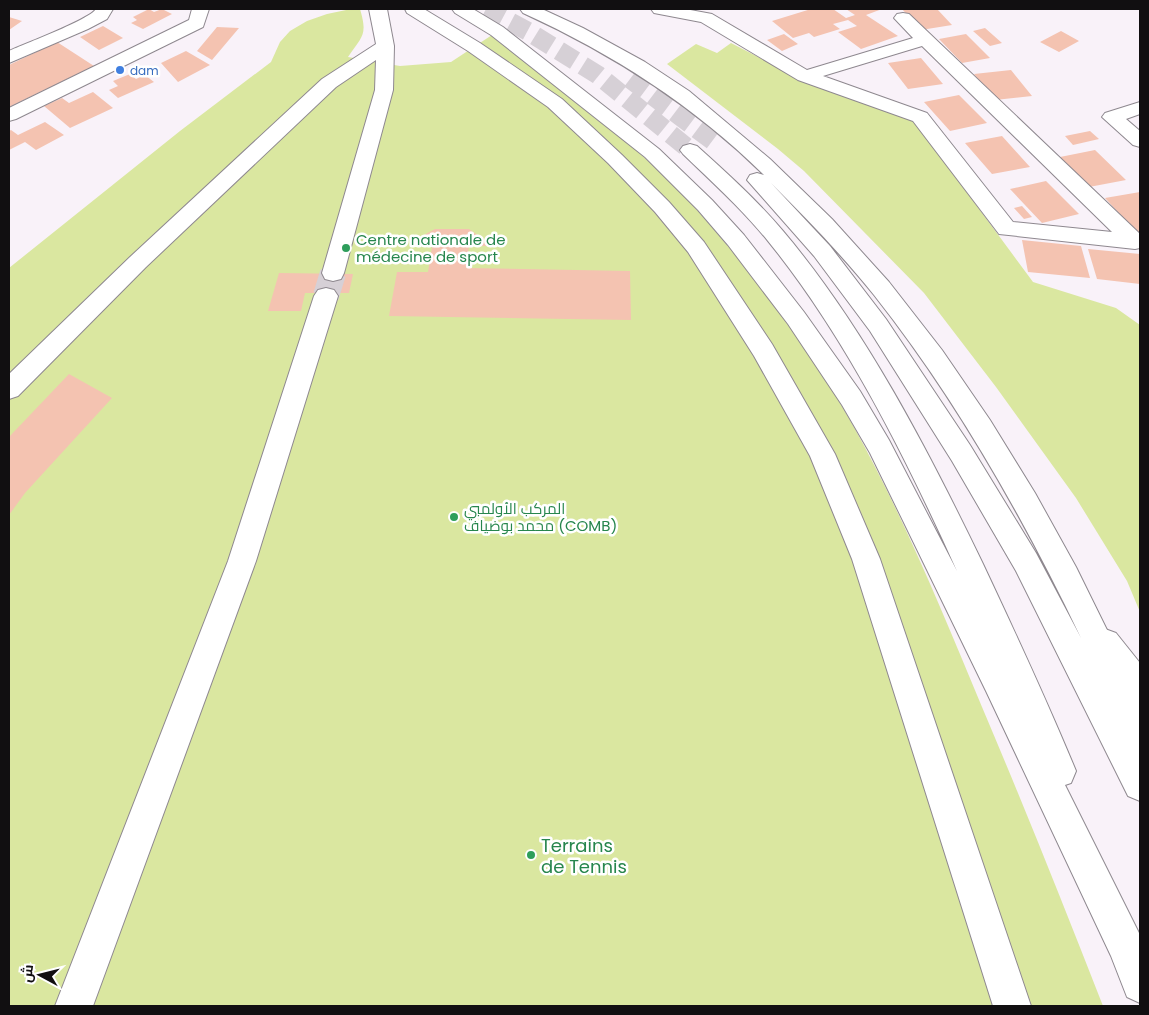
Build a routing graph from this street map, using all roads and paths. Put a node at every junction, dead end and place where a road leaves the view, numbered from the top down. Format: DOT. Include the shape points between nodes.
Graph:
graph roads {
  1 [pos="104,9"];
  2 [pos="200,9"];
  3 [pos="378,9"];
  4 [pos="414,9"];
  5 [pos="461,9"];
  6 [pos="529,9"];
  7 [pos="660,9"];
  8 [pos="903,18"];
  9 [pos="925,40"];
  10 [pos="385,46"];
  11 [pos="9,58"];
  12 [pos="805,76"];
  13 [pos="1140,108"];
  14 [pos="9,115"];
  15 [pos="1140,141"];
  16 [pos="9,389"];
  17 [pos="1076,596"];
  18 [pos="1140,683"];
  19 [pos="1140,732"];
  20 [pos="1140,784"];
  21 [pos="1134,968"];
  22 [pos="74,1006"];
  23 [pos="1012,1006"];
  1 -- 11 [label="main road" via="101,15 82,25"];
  2 -- 14 [label="main road" via="197,23"];
  3 -- 10 [label="main road"];
  4 -- 23 [label="main road" via="555,103 615,159 696,247 762,350 822,454 866,559"];
  5 -- 21 [label="main road" via="497,30 652,153 736,240 801,326 851,398 880,447 1005,697"];
  6 -- 17 [label="main road" via="627,58 676,90 744,146 825,222 921,338 979,423 1031,508"];
  7 -- 12 [label="main road" via="706,18"];
  8 -- 9 [label="main road"];
  9 -- 12 [label="main road"];
  9 -- 12 [label="main road" via="1135,242 1007,229 920,117"];
  10 -- 16 [label="main road" via="329,83 138,262"];
  10 -- 22 [label="main road" via="384,90 349,250 330,284 242,561"];
  13 -- 15 [label="main road" via="1112,117"];
  17 -- 18 [label="main road" via="1119,663"];
  17 -- 19 [label="main road"];
  20 -- 21 [label="main road" via="994,506 878,325 816,244 757,180 702,146 732,188 780,242 854,347 904,432 957,538 1038,716"];
}
